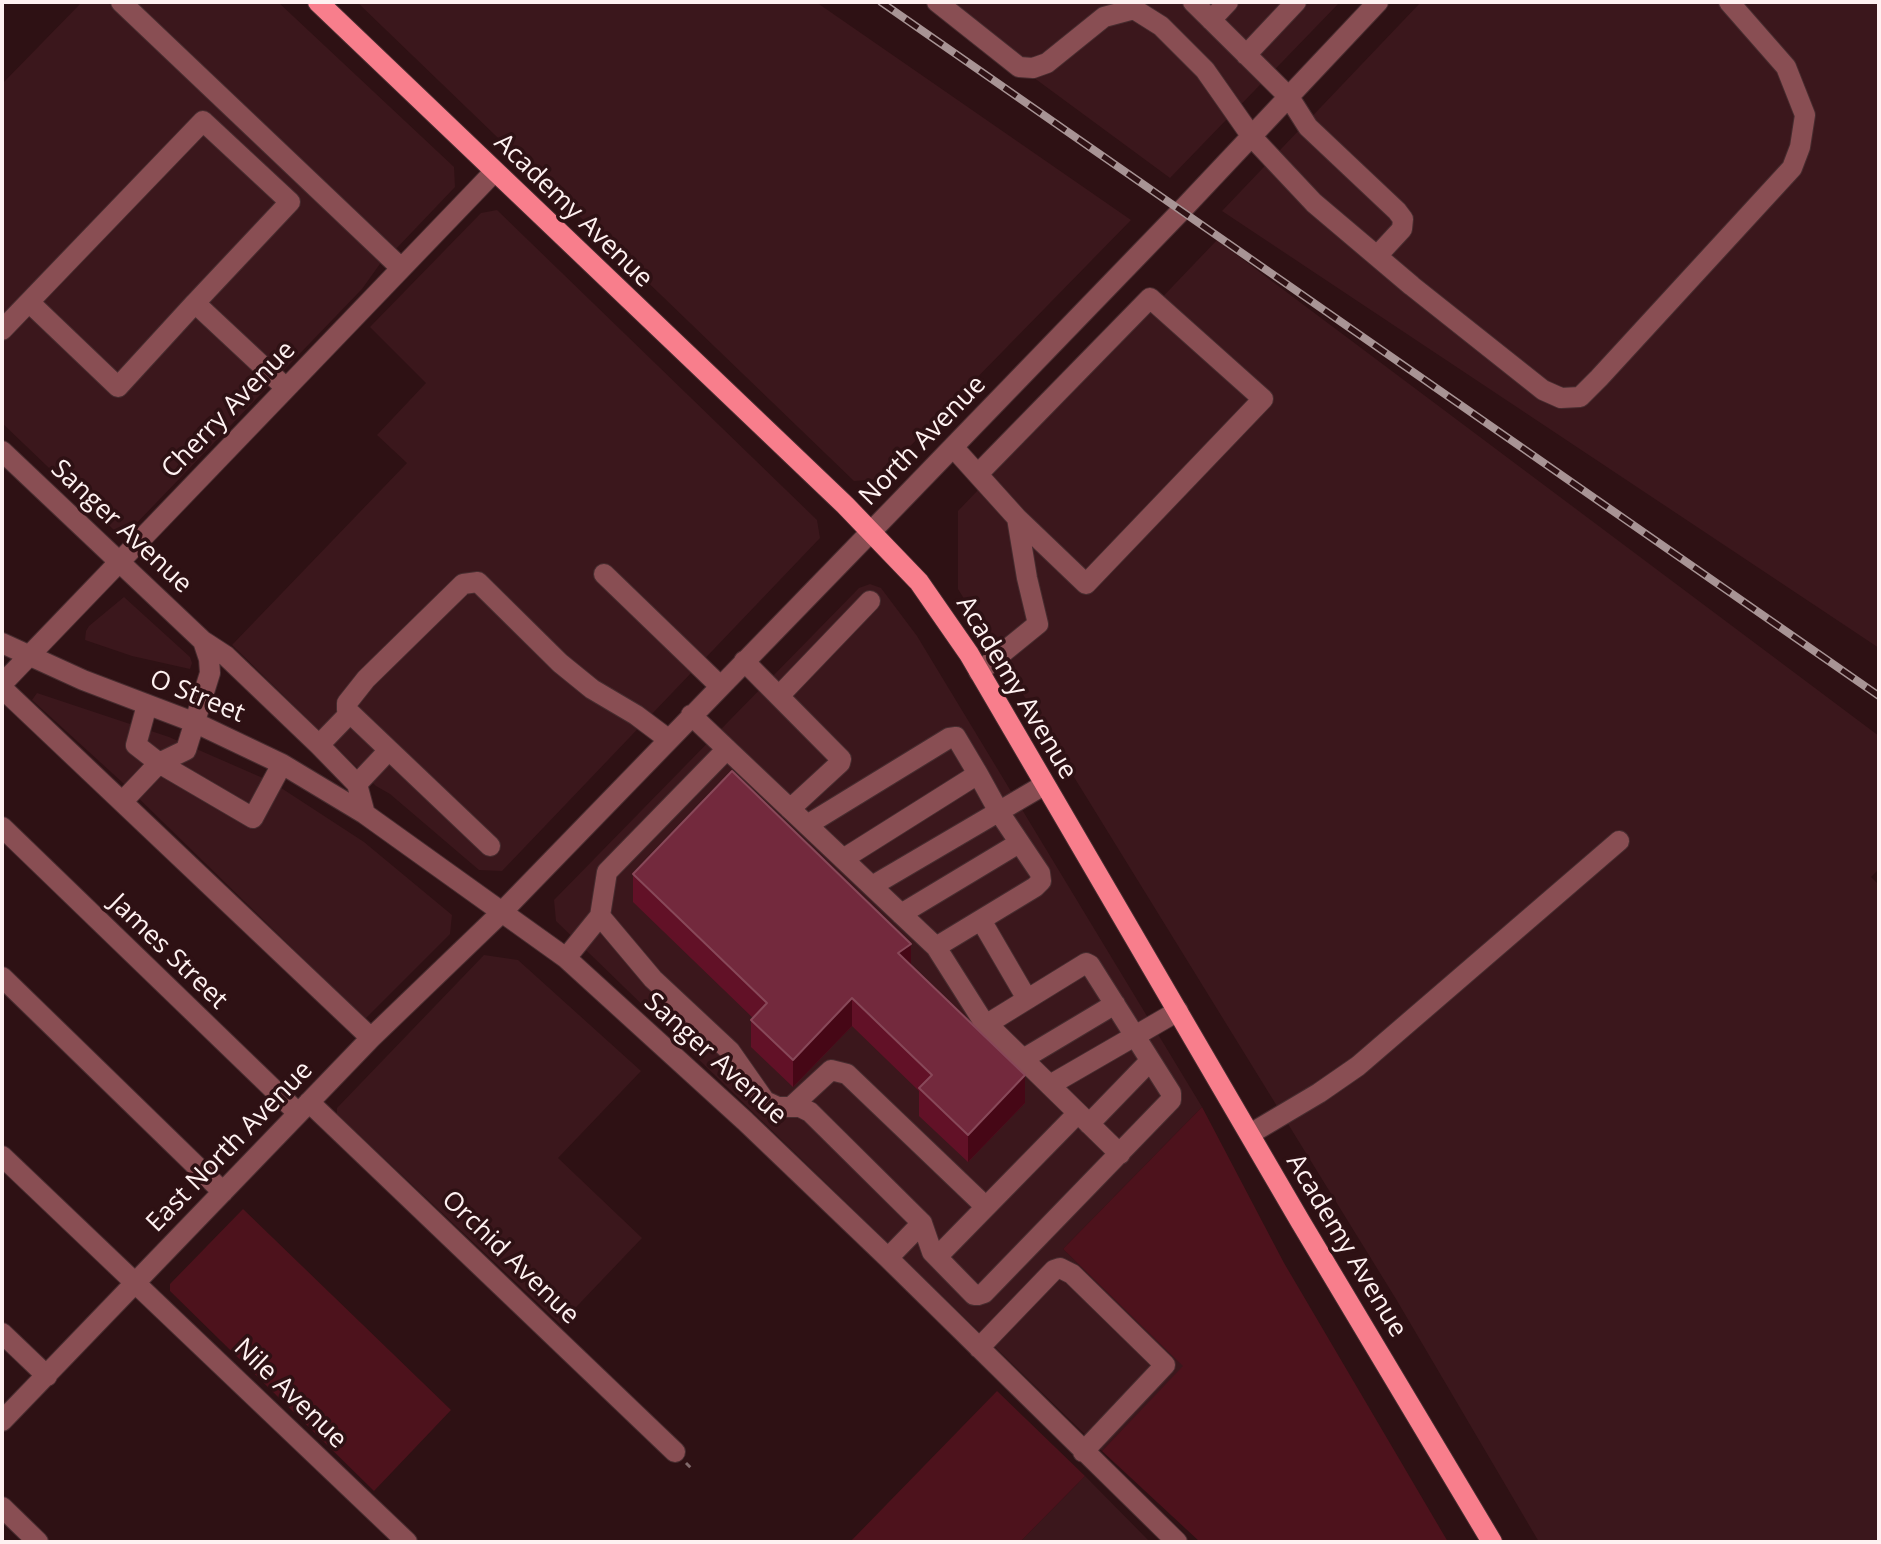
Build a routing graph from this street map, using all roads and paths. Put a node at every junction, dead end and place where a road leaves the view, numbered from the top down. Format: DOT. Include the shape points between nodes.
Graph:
graph roads {
  1 [pos="121,2"];
  2 [pos="318,2"];
  3 [pos="1193,2"];
  4 [pos="1228,2"];
  5 [pos="1296,2"];
  6 [pos="1378,2"];
  7 [pos="1729,2"];
  8 [pos="941,3"];
  9 [pos="1130,6"];
  10 [pos="1211,20"];
  11 [pos="1246,55"];
  12 [pos="1289,97"];
  13 [pos="1252,137"];
  14 [pos="494,172"];
  15 [pos="1377,256"];
  16 [pos="401,268"];
  17 [pos="1124,271"];
  18 [pos="1150,298"];
  19 [pos="29,302"];
  20 [pos="195,303"];
  21 [pos="2,330"];
  22 [pos="1054,343"];
  23 [pos="1082,367"];
  24 [pos="286,388"];
  25 [pos="995,404"];
  26 [pos="1021,430"];
  27 [pos="953,447"];
  28 [pos="2,451"];
  29 [pos="978,474"];
  30 [pos="1017,518"];
  31 [pos="872,531"];
  32 [pos="120,561"];
  33 [pos="604,574"];
  34 [pos="870,601"];
  35 [pos="203,641"];
  36 [pos="2,643"];
  37 [pos="28,657"];
  38 [pos="744,661"];
  39 [pos="979,672"];
  40 [pos="2,686"];
  41 [pos="720,686"];
  42 [pos="779,696"];
  43 [pos="147,705"];
  44 [pos="350,713"];
  45 [pos="691,715"];
  46 [pos="196,723"];
  47 [pos="668,739"];
  48 [pos="319,745"];
  49 [pos="727,749"];
  50 [pos="389,750"];
  51 [pos="159,763"];
  52 [pos="282,764"];
  53 [pos="978,774"];
  54 [pos="357,784"];
  55 [pos="1044,785"];
  56 [pos="123,801"];
  57 [pos="790,809"];
  58 [pos="999,812"];
  59 [pos="365,814"];
  60 [pos="807,825"];
  61 [pos="2,827"];
  62 [pos="1619,841"];
  63 [pos="1019,843"];
  64 [pos="490,846"];
  65 [pos="843,859"];
  66 [pos="872,886"];
  67 [pos="501,913"];
  68 [pos="901,914"];
  69 [pos="600,916"];
  70 [pos="981,920"];
  71 [pos="936,947"];
  72 [pos="566,958"];
  73 [pos="2,977"];
  74 [pos="1027,999"];
  75 [pos="1115,1004"];
  76 [pos="1178,1011"];
  77 [pos="987,1024"];
  78 [pos="1134,1037"];
  79 [pos="371,1038"];
  80 [pos="1023,1059"];
  81 [pos="1150,1061"];
  82 [pos="1050,1085"];
  83 [pos="765,1101"];
  84 [pos="792,1106"];
  85 [pos="304,1108"];
  86 [pos="1084,1118"];
  87 [pos="745,1121"];
  88 [pos="1250,1134"];
  89 [pos="1120,1154"];
  90 [pos="2,1156"];
  91 [pos="223,1192"];
  92 [pos="986,1207"];
  93 [pos="922,1223"];
  94 [pos="937,1257"];
  95 [pos="888,1258"];
  96 [pos="136,1284"];
  97 [pos="2,1333"];
  98 [pos="979,1348"];
  99 [pos="47,1376"];
  100 [pos="2,1421"];
  101 [pos="675,1452"];
  102 [pos="1083,1452"];
  103 [pos="2,1507"];
  104 [pos="38,1542"];
  105 [pos="407,1542"];
  106 [pos="1177,1542"];
  107 [pos="1492,1542"];
  1 -- 16 [label="street"];
  2 -- 14 [label="main road, Academy Avenue"];
  3 -- 10 [label="street"];
  4 -- 10 [label="street"];
  5 -- 11 [label="street"];
  6 -- 12 [label="street, North Avenue"];
  7 -- 15 [label="street" via="1786,67 1805,115 1800,147 1792,168 1580,397 1561,398 1543,390"];
  8 -- 9 [label="street" via="1019,67 1033,68 1047,63 1104,17"];
  9 -- 13 [label="street" via="1161,26 1205,70"];
  10 -- 11 [label="street"];
  11 -- 12 [label="street"];
  12 -- 13 [label="street, North Avenue"];
  12 -- 15 [label="street" via="1308,127 1403,219 1402,229"];
  13 -- 15 [label="street" via="1314,203"];
  13 -- 17 [label="street, North Avenue"];
  14 -- 16 [label="street, Cherry Avenue"];
  14 -- 31 [label="main road, Academy Avenue"];
  16 -- 24 [label="street, Cherry Avenue"];
  17 -- 18 [label="street"];
  17 -- 22 [label="street, North Avenue"];
  18 -- 23 [label="street"];
  18 -- 30 [label="street" via="1263,399 1086,584"];
  19 -- 20 [label="street" via="118,387"];
  19 -- 20 [label="street" via="203,121 290,202"];
  19 -- 21 [label="street"];
  20 -- 24 [label="street"];
  22 -- 23 [label="street"];
  22 -- 25 [label="street, North Avenue"];
  23 -- 26 [label="street"];
  24 -- 32 [label="street, Cherry Avenue"];
  25 -- 26 [label="street"];
  25 -- 27 [label="street, North Avenue"];
  26 -- 29 [label="street"];
  27 -- 29 [label="street"];
  27 -- 31 [label="street, North Avenue"];
  28 -- 32 [label="street, Sanger Avenue"];
  29 -- 30 [label="street"];
  30 -- 39 [label="street" via="1038,624"];
  31 -- 38 [label="street, North Avenue"];
  31 -- 39 [label="main road, Academy Avenue" via="919,582"];
  32 -- 35 [label="street, Sanger Avenue"];
  32 -- 37 [label="street, Cherry Avenue"];
  33 -- 41 [label="street"];
  34 -- 42 [label="street"];
  35 -- 46 [label="street" via="210,673"];
  35 -- 48 [label="street, Sanger Avenue" via="226,656"];
  36 -- 37 [label="street, O Street"];
  37 -- 40 [label="street, Cherry Avenue"];
  37 -- 43 [label="street, O Street"];
  38 -- 41 [label="street, North Avenue"];
  38 -- 42 [label="street"];
  39 -- 55 [label="main road, Academy Avenue"];
  40 -- 56 [label="street"];
  41 -- 45 [label="street, North Avenue"];
  42 -- 57 [label="street" via="841,759"];
  43 -- 46 [label="street, O Street"];
  43 -- 51 [label="street" via="136,745"];
  44 -- 47 [label="street" via="347,703 366,679 448,596 463,584 478,582 560,663"];
  44 -- 48 [label="street"];
  44 -- 50 [label="street"];
  45 -- 47 [label="street, North Avenue"];
  45 -- 49 [label="street"];
  46 -- 51 [label="street" via="186,750"];
  46 -- 52 [label="street, O Street"];
  47 -- 67 [label="street, North Avenue"];
  48 -- 54 [label="street, Sanger Avenue"];
  49 -- 57 [label="street"];
  49 -- 69 [label="street" via="607,872"];
  50 -- 54 [label="street"];
  50 -- 64 [label="street"];
  51 -- 52 [label="street" via="253,818"];
  51 -- 56 [label="street"];
  52 -- 59 [label="street, O Street"];
  53 -- 58 [label="street"];
  53 -- 60 [label="street" via="956,737 949,738"];
  53 -- 65 [label="street"];
  54 -- 59 [label="street, Sanger Avenue"];
  55 -- 58 [label="street"];
  55 -- 76 [label="main road, Academy Avenue"];
  56 -- 79 [label="street"];
  57 -- 60 [label="street"];
  58 -- 63 [label="street"];
  58 -- 66 [label="street"];
  59 -- 67 [label="street, Sanger Avenue"];
  60 -- 65 [label="street"];
  61 -- 85 [label="street, James Street"];
  62 -- 88 [label="street" via="1358,1066"];
  63 -- 68 [label="street"];
  63 -- 70 [label="street" via="1041,881"];
  65 -- 66 [label="street"];
  66 -- 68 [label="street"];
  67 -- 72 [label="street, Sanger Avenue"];
  67 -- 79 [label="street, East North Avenue"];
  68 -- 71 [label="street"];
  69 -- 72 [label="street"];
  69 -- 83 [label="street" via="653,979 730,1051"];
  70 -- 71 [label="street"];
  70 -- 74 [label="street"];
  71 -- 77 [label="street"];
  72 -- 87 [label="street, Sanger Avenue"];
  73 -- 91 [label="street"];
  74 -- 75 [label="street" via="1086,963"];
  74 -- 77 [label="street"];
  75 -- 78 [label="street"];
  75 -- 80 [label="street"];
  76 -- 78 [label="street"];
  76 -- 88 [label="main road, Academy Avenue"];
  77 -- 80 [label="street"];
  78 -- 81 [label="street"];
  78 -- 82 [label="street"];
  79 -- 85 [label="street, East North Avenue"];
  80 -- 82 [label="street"];
  81 -- 86 [label="street"];
  81 -- 89 [label="street" via="1171,1100"];
  82 -- 86 [label="street"];
  83 -- 84 [label="street"];
  83 -- 87 [label="street"];
  84 -- 92 [label="street" via="831,1070 847,1074"];
  84 -- 93 [label="street" via="810,1112"];
  85 -- 91 [label="street, East North Avenue"];
  85 -- 101 [label="street, Orchid Avenue"];
  86 -- 89 [label="street"];
  86 -- 92 [label="street"];
  87 -- 95 [label="street, Sanger Avenue"];
  88 -- 107 [label="main road, Academy Avenue"];
  89 -- 94 [label="street" via="984,1293 974,1295"];
  90 -- 96 [label="street, Nile Avenue"];
  91 -- 96 [label="street, East North Avenue"];
  92 -- 94 [label="street"];
  93 -- 94 [label="street"];
  93 -- 95 [label="street"];
  95 -- 98 [label="street, Sanger Avenue"];
  96 -- 99 [label="street, East North Avenue"];
  96 -- 105 [label="street, Nile Avenue"];
  97 -- 99 [label="street"];
  98 -- 102 [label="street, Sanger Avenue"];
  98 -- 102 [label="street" via="1060,1268 1165,1365"];
  99 -- 100 [label="street, East North Avenue"];
  102 -- 106 [label="street, Sanger Avenue"];
  103 -- 104 [label="street"];
}
